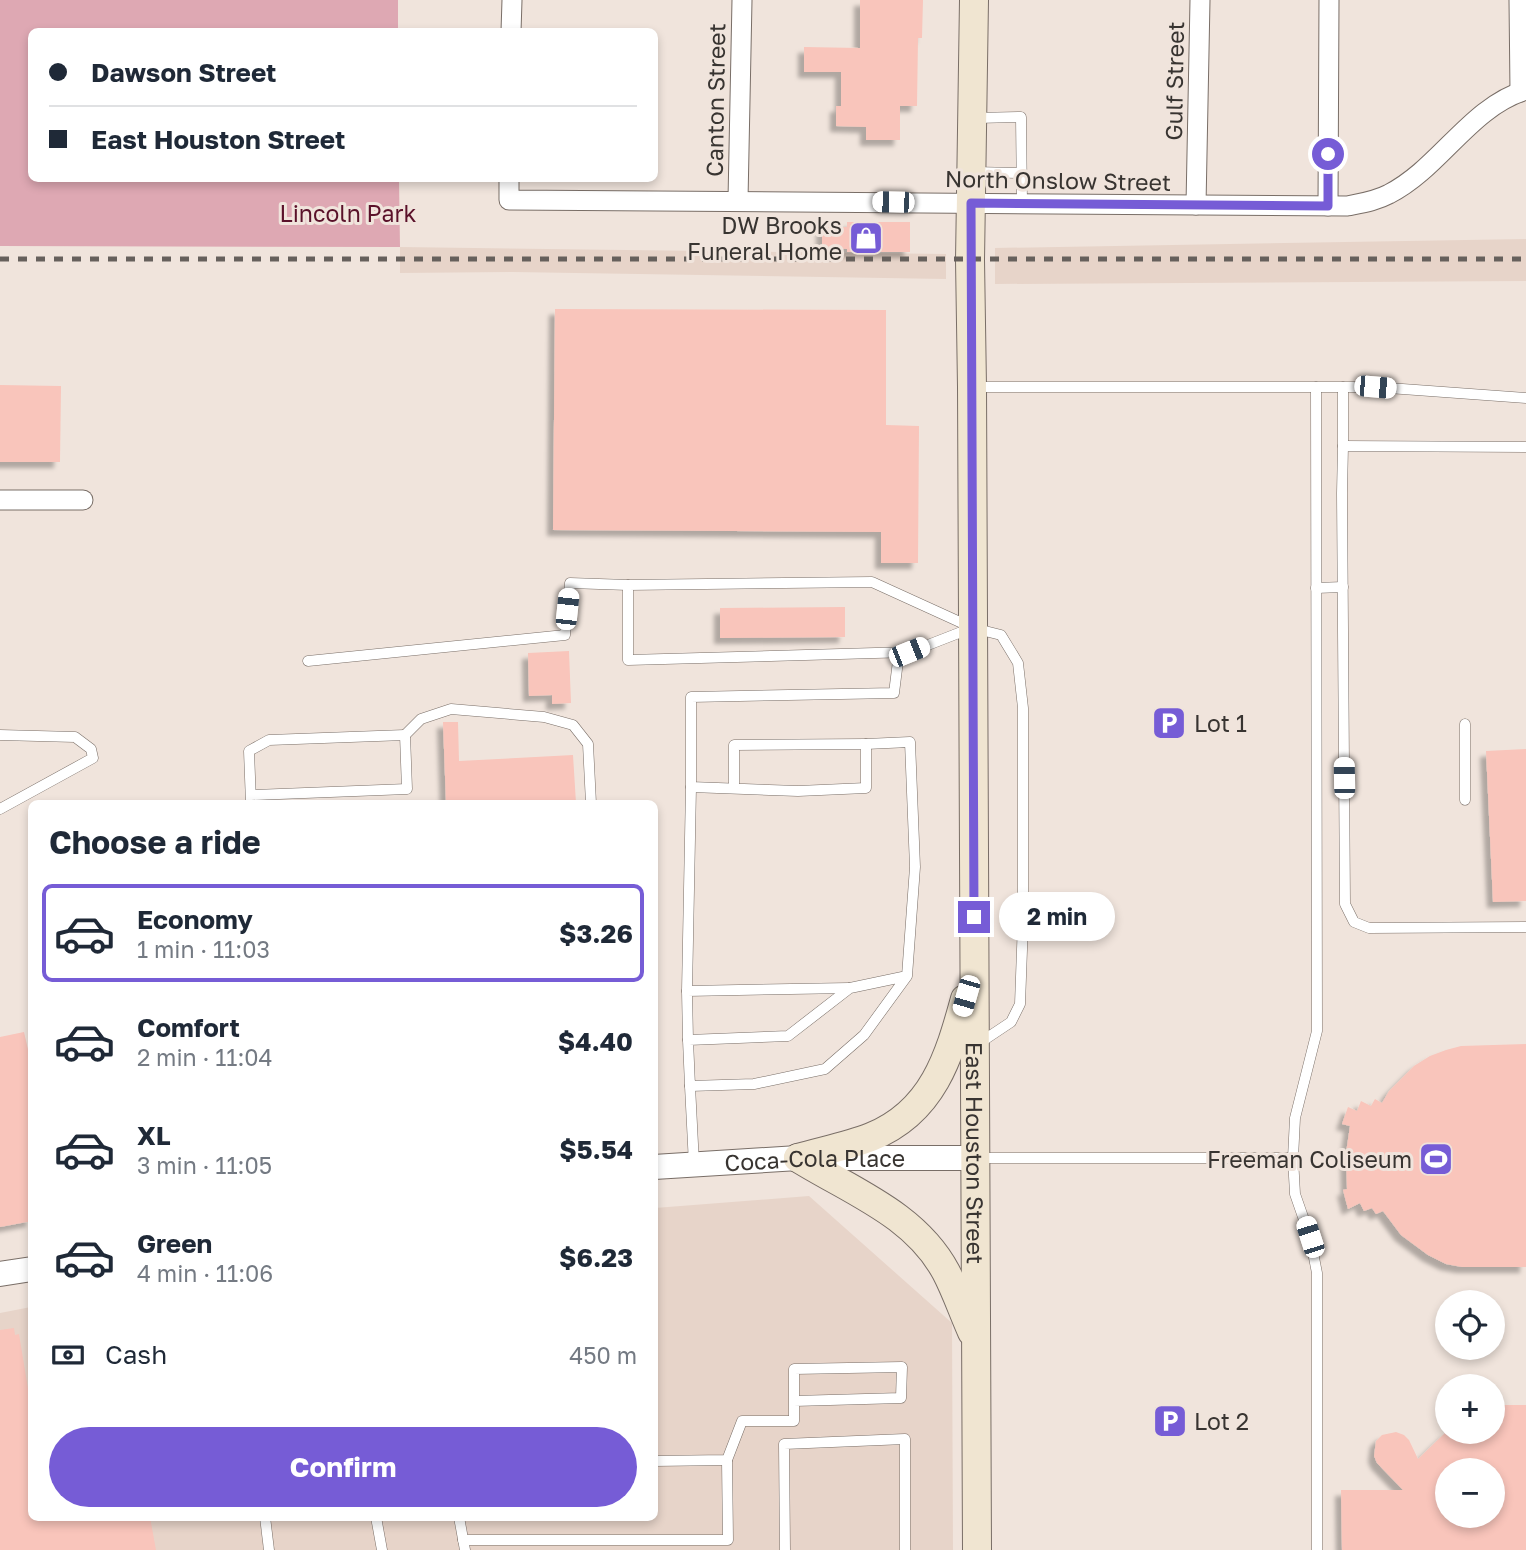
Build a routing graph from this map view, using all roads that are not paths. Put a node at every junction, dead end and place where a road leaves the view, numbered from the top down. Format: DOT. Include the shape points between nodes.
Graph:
graph roads {
  1 [pos="512,0"];
  2 [pos="742,0"];
  3 [pos="974,0"];
  4 [pos="1200,0"];
  5 [pos="1329,0"];
  6 [pos="1519,0"];
  7 [pos="511,28"];
  8 [pos="1523,91"];
  9 [pos="972,118"];
  10 [pos="971,172"];
  11 [pos="1021,173"];
  12 [pos="509,182"];
  13 [pos="738,200"];
  14 [pos="971,203"];
  15 [pos="1022,204"];
  16 [pos="1196,205"];
  17 [pos="1328,206"];
  18 [pos="972,387"];
  19 [pos="1316,387"];
  20 [pos="1343,387"];
  21 [pos="1526,398"];
  22 [pos="1343,446"];
  23 [pos="1526,447"];
  24 [pos="0,500"];
  25 [pos="83,500"];
  26 [pos="628,585"];
  27 [pos="1343,587"];
  28 [pos="1316,588"];
  29 [pos="973,628"];
  30 [pos="899,653"];
  31 [pos="308,662"];
  32 [pos="1465,724"];
  33 [pos="0,735"];
  34 [pos="405,735"];
  35 [pos="866,744"];
  36 [pos="691,787"];
  37 [pos="734,789"];
  38 [pos="251,799"];
  39 [pos="591,800"];
  40 [pos="1465,800"];
  41 [pos="0,809"];
  42 [pos="1526,927"];
  43 [pos="974,969"];
  44 [pos="907,976"];
  45 [pos="850,988"];
  46 [pos="687,990"];
  47 [pos="688,1040"];
  48 [pos="975,1046"];
  49 [pos="690,1086"];
  50 [pos="976,1157"];
  51 [pos="798,1158"];
  52 [pos="1293,1158"];
  53 [pos="694,1164"];
  54 [pos="658,1167"];
  55 [pos="28,1270"];
  56 [pos="0,1274"];
  57 [pos="977,1344"];
  58 [pos="794,1401"];
  59 [pos="727,1460"];
  60 [pos="658,1461"];
  61 [pos="265,1521"];
  62 [pos="377,1521"];
  63 [pos="460,1521"];
  64 [pos="464,1545"];
  65 [pos="269,1550"];
  66 [pos="382,1550"];
  67 [pos="785,1550"];
  68 [pos="905,1550"];
  69 [pos="977,1550"];
  70 [pos="1317,1550"];
  1 -- 7 [label="street"];
  2 -- 13 [label="street, Canton Street"];
  3 -- 9 [label="main road, East Houston Street"];
  4 -- 16 [label="street, Gulf Street"];
  5 -- 17 [label="street"];
  6 -- 8 [label="street"];
  8 -- 17 [label="street, North Onslow Street" via="1502,99 1390,193 1372,201"];
  9 -- 10 [label="main road, East Houston Street"];
  9 -- 11 [label="lane" via="1021,117"];
  10 -- 11 [label="lane"];
  10 -- 14 [label="main road, East Houston Street"];
  11 -- 15 [label="lane"];
  12 -- 13 [label="street, North Onslow Street" via="509,200"];
  13 -- 14 [label="street, North Onslow Street"];
  14 -- 15 [label="street, North Onslow Street"];
  14 -- 18 [label="main road, East Houston Street"];
  15 -- 16 [label="street, North Onslow Street"];
  16 -- 17 [label="street, North Onslow Street"];
  18 -- 19 [label="lane"];
  18 -- 29 [label="main road, East Houston Street"];
  19 -- 20 [label="lane"];
  19 -- 28 [label="lane"];
  20 -- 21 [label="lane"];
  20 -- 22 [label="lane"];
  22 -- 23 [label="lane"];
  22 -- 27 [label="lane"];
  24 -- 25 [label="street"];
  26 -- 29 [label="lane" via="872,582"];
  26 -- 30 [label="lane" via="628,660"];
  26 -- 31 [label="lane" via="570,583 565,635"];
  27 -- 28 [label="lane"];
  27 -- 42 [label="lane" via="1345,904 1354,922 1369,929"];
  28 -- 52 [label="lane" via="1317,1031 1295,1118"];
  29 -- 30 [label="lane"];
  29 -- 43 [label="main road, East Houston Street"];
  29 -- 48 [label="lane" via="1000,635 1018,663 1023,735 1020,1004 1012,1022"];
  30 -- 36 [label="lane" via="894,693 691,696"];
  32 -- 40 [label="lane"];
  33 -- 41 [label="lane" via="75,737 91,749 93,758"];
  34 -- 38 [label="lane" via="269,740 249,751"];
  34 -- 38 [label="lane" via="408,789"];
  34 -- 39 [label="lane" via="421,719 451,709 544,717 573,725 588,744"];
  35 -- 37 [label="lane" via="734,745"];
  35 -- 37 [label="lane" via="866,788"];
  35 -- 44 [label="lane" via="910,742 915,867"];
  36 -- 37 [label="lane"];
  36 -- 46 [label="lane"];
  43 -- 48 [label="main road, East Houston Street"];
  43 -- 51 [label="main road" via="951,1049 934,1086 907,1117 872,1136"];
  44 -- 45 [label="lane"];
  44 -- 49 [label="lane" via="864,1035 825,1069 754,1084"];
  45 -- 46 [label="lane"];
  45 -- 47 [label="lane" via="788,1035"];
  46 -- 47 [label="lane"];
  47 -- 49 [label="lane"];
  48 -- 50 [label="main road, East Houston Street"];
  49 -- 53 [label="lane"];
  50 -- 51 [label="street, Coca-Cola Place"];
  50 -- 52 [label="lane"];
  50 -- 57 [label="main road, East Houston Street"];
  51 -- 53 [label="street, Coca-Cola Place"];
  51 -- 57 [label="main road" via="880,1203 920,1237 946,1271"];
  52 -- 70 [label="lane" via="1295,1194 1317,1273"];
  53 -- 54 [label="street, Coca-Cola Place"];
  55 -- 56 [label="street"];
  57 -- 69 [label="main road, East Houston Street"];
  58 -- 58 [label="lane" via="901,1398 902,1367 794,1369"];
  58 -- 59 [label="lane" via="794,1421 742,1421"];
  59 -- 60 [label="lane"];
  59 -- 64 [label="lane" via="728,1540"];
  61 -- 65 [label="lane"];
  62 -- 66 [label="lane"];
  63 -- 64 [label="lane"];
  67 -- 68 [label="lane" via="784,1444 905,1439"];
}
